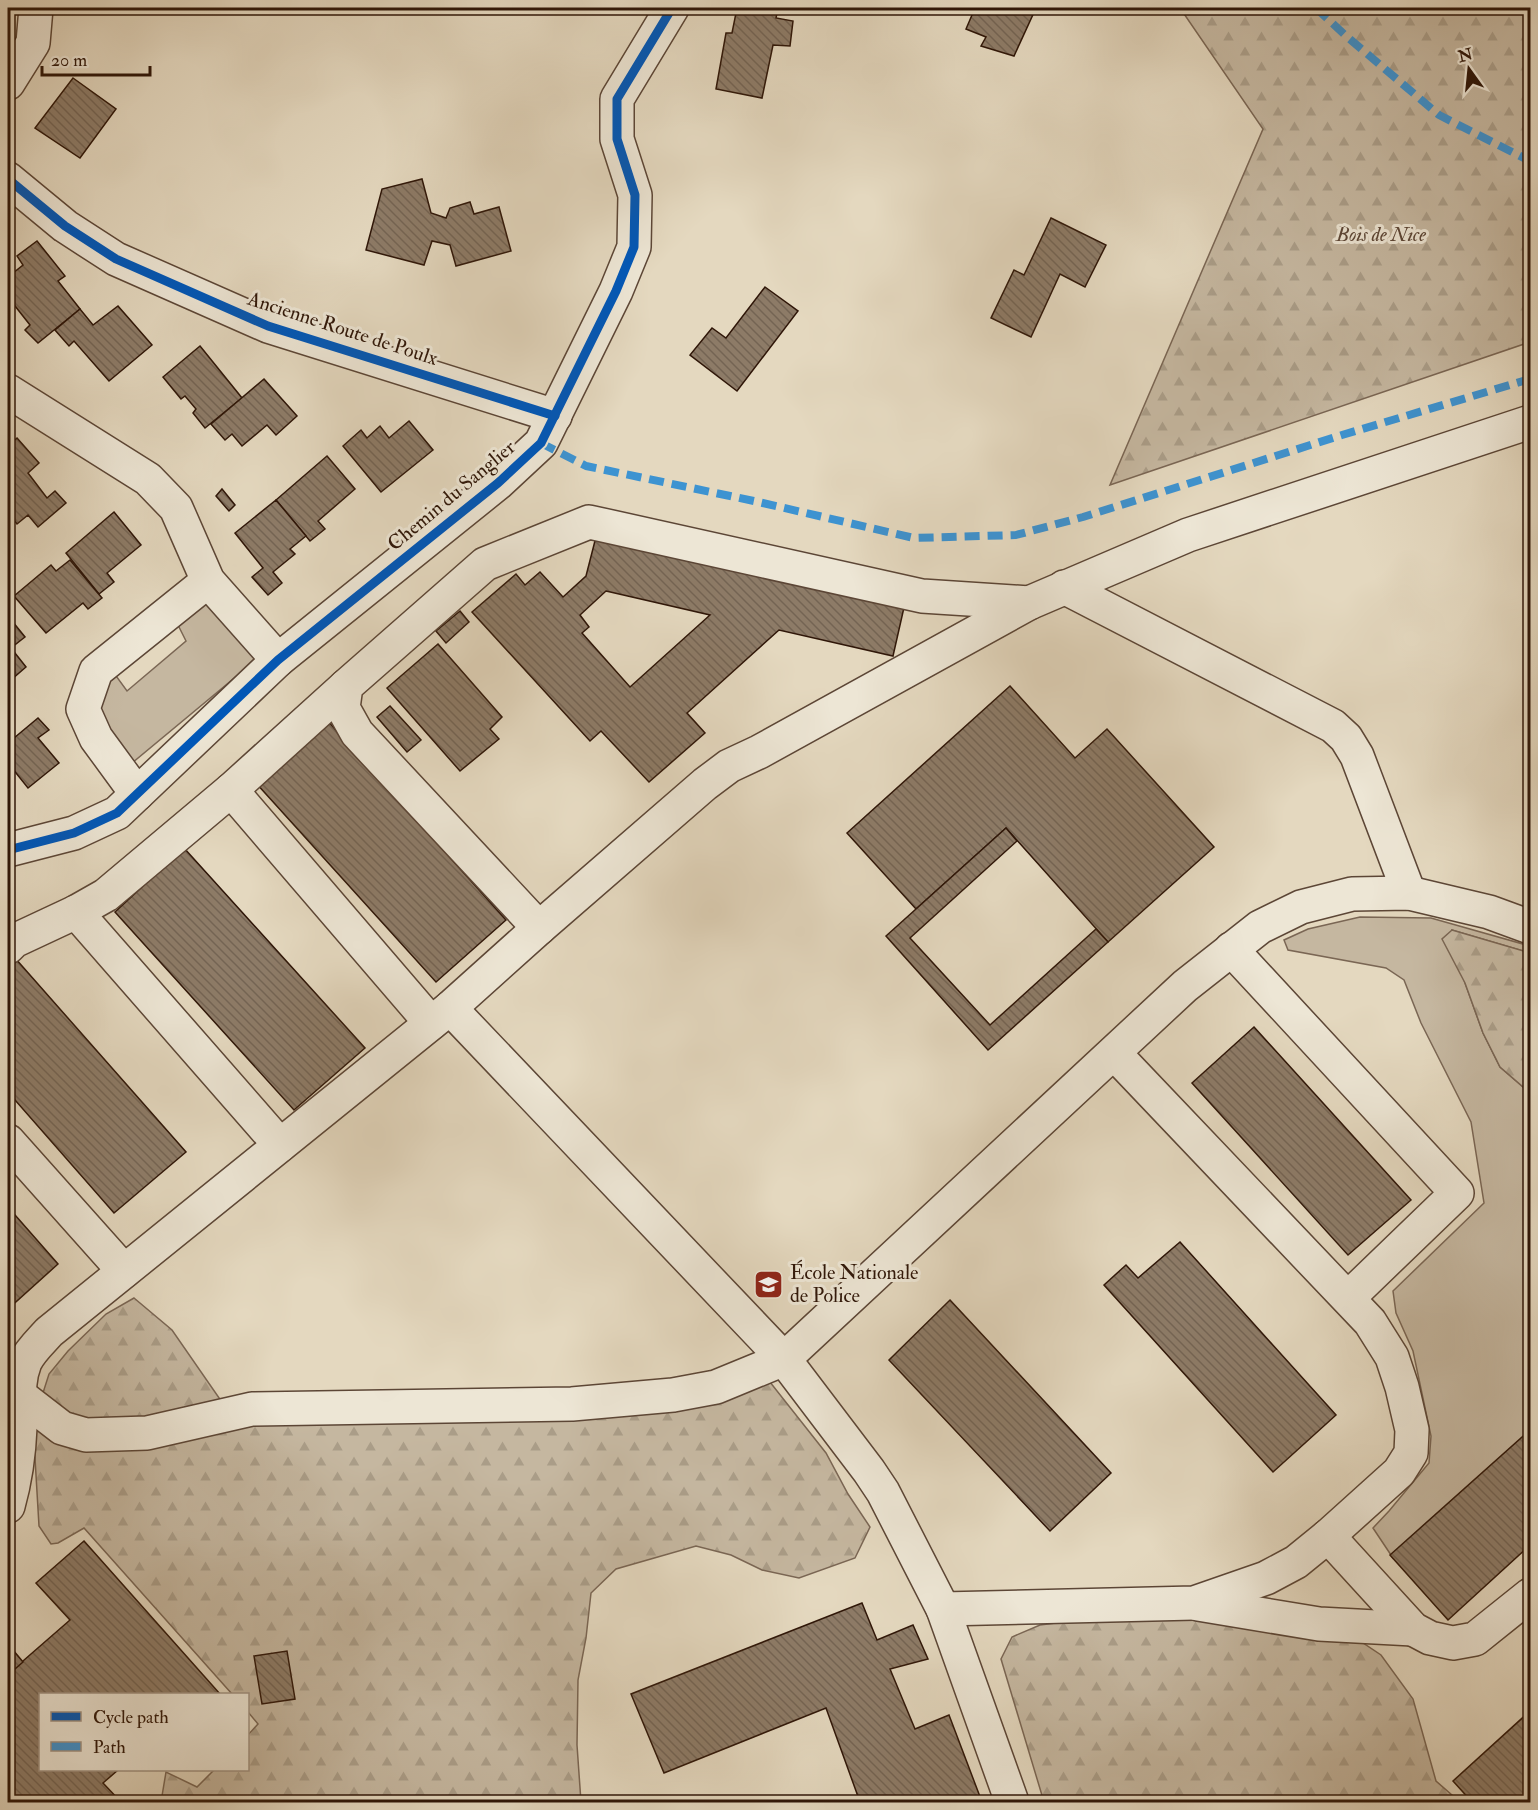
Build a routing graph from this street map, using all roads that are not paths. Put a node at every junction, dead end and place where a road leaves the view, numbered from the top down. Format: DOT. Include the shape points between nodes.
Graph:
graph roads {
  1 [pos="36,8"];
  2 [pos="672,8"];
  3 [pos="8,83"];
  4 [pos="8,179"];
  5 [pos="8,391"];
  6 [pos="555,416"];
  7 [pos="1530,422"];
  8 [pos="208,581"];
  9 [pos="1064,586"];
  10 [pos="1029,603"];
  11 [pos="278,660"];
  12 [pos="346,686"];
  13 [pos="231,790"];
  14 [pos="137,794"];
  15 [pos="8,850"];
  16 [pos="1409,893"];
  17 [pos="76,912"];
  18 [pos="1530,927"];
  19 [pos="539,928"];
  20 [pos="8,947"];
  21 [pos="1231,949"];
  22 [pos="441,1015"];
  23 [pos="1114,1053"];
  24 [pos="8,1142"];
  25 [pos="280,1145"];
  26 [pos="124,1271"];
  27 [pos="1348,1298"];
  28 [pos="784,1359"];
  29 [pos="13,1387"];
  30 [pos="8,1506"];
  31 [pos="1328,1536"];
  32 [pos="1530,1595"];
  33 [pos="1194,1603"];
  34 [pos="943,1610"];
  35 [pos="1413,1629"];
  36 [pos="1012,1803"];
  1 -- 3 [label="street" via="33,43"];
  2 -- 6 [label="street, Chemin du Sanglier" via="617,99 617,139 635,195 634,247"];
  4 -- 6 [label="street, Ancienne Route de Poulx" via="65,226 116,259 268,326"];
  5 -- 8 [label="street" via="148,479 176,508"];
  6 -- 11 [label="street, Chemin du Sanglier" via="541,443 498,483"];
  7 -- 9 [label="street" via="1188,535"];
  8 -- 11 [label="street"];
  8 -- 14 [label="street" via="96,671 83,709 96,738"];
  9 -- 10 [label="street"];
  9 -- 16 [label="street" via="1334,726 1357,756"];
  10 -- 12 [label="street" via="922,596 589,522 485,564"];
  10 -- 19 [label="street" via="729,766"];
  11 -- 14 [label="street, Chemin du Sanglier"];
  12 -- 13 [label="street"];
  12 -- 19 [label="street" via="344,708 357,733"];
  13 -- 17 [label="street" via="106,895"];
  13 -- 22 [label="street"];
  14 -- 15 [label="street, Chemin du Sanglier" via="117,813 96,824"];
  16 -- 18 [label="street" via="1489,912"];
  16 -- 21 [label="street" via="1352,894 1301,907 1260,927"];
  17 -- 20 [label="street"];
  17 -- 25 [label="street"];
  19 -- 22 [label="street"];
  21 -- 23 [label="street"];
  21 -- 27 [label="street" via="1457,1193"];
  22 -- 25 [label="street"];
  22 -- 28 [label="street"];
  23 -- 27 [label="street"];
  23 -- 28 [label="street"];
  24 -- 26 [label="street"];
  25 -- 26 [label="street"];
  26 -- 29 [label="street" via="49,1332 26,1359"];
  27 -- 31 [label="street" via="1370,1322 1392,1357 1412,1430 1411,1453 1399,1472"];
  28 -- 29 [label="street" via="716,1388 673,1395 572,1404 252,1409 147,1433 86,1435 62,1428"];
  28 -- 34 [label="street" via="883,1492"];
  29 -- 30 [label="street" via="20,1426"];
  31 -- 33 [label="street" via="1296,1562 1266,1578"];
  31 -- 35 [label="street"];
  32 -- 35 [label="street" via="1475,1639 1453,1643"];
  33 -- 34 [label="street"];
  33 -- 35 [label="street" via="1319,1624"];
  34 -- 36 [label="street"];
}
